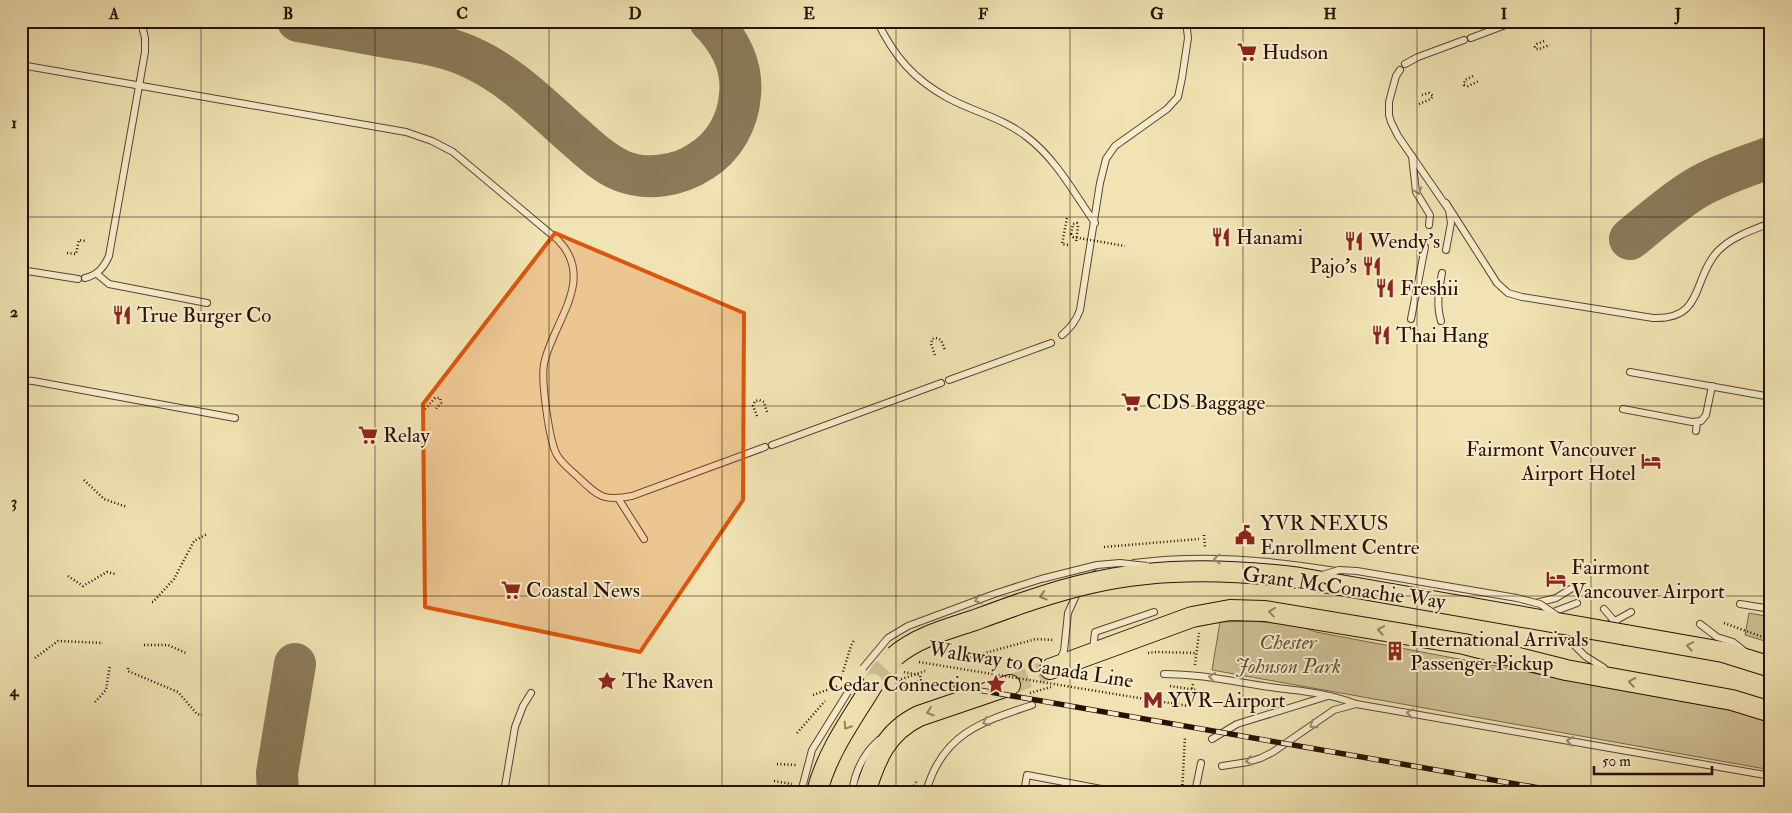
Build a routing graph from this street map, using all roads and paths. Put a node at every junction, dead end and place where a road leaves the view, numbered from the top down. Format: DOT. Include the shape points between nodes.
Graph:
graph roads {
  1 [pos="141,21"];
  2 [pos="877,21"];
  3 [pos="1186,21"];
  4 [pos="1516,21"];
  5 [pos="1544,41"];
  6 [pos="1550,45"];
  7 [pos="1405,64"];
  8 [pos="21,65"];
  9 [pos="1400,70"];
  10 [pos="1473,76"];
  11 [pos="1479,81"];
  12 [pos="138,85"];
  13 [pos="1422,96"];
  14 [pos="1419,104"];
  15 [pos="1411,155"];
  16 [pos="1446,203"];
  17 [pos="1067,218"];
  18 [pos="1771,223"];
  19 [pos="1095,224"];
  20 [pos="1429,225"];
  21 [pos="85,241"];
  22 [pos="1076,242"];
  23 [pos="1068,245"];
  24 [pos="1125,246"];
  25 [pos="1425,247"];
  26 [pos="1446,250"];
  27 [pos="67,253"];
  28 [pos="21,270"];
  29 [pos="1442,273"];
  30 [pos="97,274"];
  31 [pos="85,278"];
  32 [pos="78,279"];
  33 [pos="207,303"];
  34 [pos="1411,319"];
  35 [pos="1441,321"];
  36 [pos="1062,335"];
  37 [pos="1051,343"];
  38 [pos="944,350"];
  39 [pos="935,355"];
  40 [pos="1630,372"];
  41 [pos="21,380"];
  42 [pos="949,380"];
  43 [pos="941,383"];
  44 [pos="1712,386"];
  45 [pos="1771,397"];
  46 [pos="436,409"];
  47 [pos="425,410"];
  48 [pos="1623,410"];
  49 [pos="767,412"];
  50 [pos="757,416"];
  51 [pos="235,418"];
  52 [pos="1697,422"];
  53 [pos="1696,431"];
  54 [pos="772,445"];
  55 [pos="765,447"];
  56 [pos="84,480"];
  57 [pos="618,498"];
  58 [pos="127,507"];
  59 [pos="207,534"];
  60 [pos="644,538"];
  61 [pos="1199,539"];
  62 [pos="1104,547"];
  63 [pos="1195,571"];
  64 [pos="115,574"];
  65 [pos="68,576"];
  66 [pos="1300,578"];
  67 [pos="1574,587"];
  68 [pos="152,602"];
  69 [pos="1577,603"];
  70 [pos="1740,604"];
  71 [pos="1604,609"];
  72 [pos="1771,609"];
  73 [pos="1530,611"];
  74 [pos="1154,612"];
  75 [pos="1631,612"];
  76 [pos="1724,623"];
  77 [pos="1700,624"];
  78 [pos="1575,626"];
  79 [pos="1200,627"];
  80 [pos="1613,629"];
  81 [pos="854,640"];
  82 [pos="1054,640"];
  83 [pos="1771,640"];
  84 [pos="103,643"];
  85 [pos="144,645"];
  86 [pos="186,653"];
  87 [pos="1093,653"];
  88 [pos="1197,653"];
  89 [pos="1144,654"];
  90 [pos="35,658"];
  91 [pos="963,660"];
  92 [pos="916,662"];
  93 [pos="899,664"];
  94 [pos="110,665"];
  95 [pos="1765,665"];
  96 [pos="1195,666"];
  97 [pos="128,668"];
  98 [pos="1050,669"];
  99 [pos="925,671"];
  100 [pos="1164,674"];
  101 [pos="842,675"];
  102 [pos="868,676"];
  103 [pos="1610,678"];
  104 [pos="1193,684"];
  105 [pos="1010,685"];
  106 [pos="839,686"];
  107 [pos="532,692"];
  108 [pos="848,692"];
  109 [pos="813,695"];
  110 [pos="1329,696"];
  111 [pos="825,701"];
  112 [pos="96,702"];
  113 [pos="1356,704"];
  114 [pos="1032,705"];
  115 [pos="1771,712"];
  116 [pos="202,715"];
  117 [pos="907,722"];
  118 [pos="797,733"];
  119 [pos="1185,737"];
  120 [pos="1212,739"];
  121 [pos="1201,763"];
  122 [pos="778,764"];
  123 [pos="796,765"];
  124 [pos="1222,766"];
  125 [pos="1771,776"];
  126 [pos="774,781"];
  127 [pos="793,784"];
  128 [pos="504,792"];
  129 [pos="801,792"];
  130 [pos="817,792"];
  131 [pos="852,792"];
  132 [pos="865,792"];
  133 [pos="926,792"];
  134 [pos="1024,792"];
  135 [pos="1118,792"];
  136 [pos="1182,792"];
  137 [pos="1196,792"];
  1 -- 12 [label="lane" via="146,45"];
  2 -- 19 [label="lane" via="888,44 916,77 948,98 1001,120 1037,145 1049,157"];
  3 -- 19 [label="lane" via="1188,38 1178,97 1109,153 1100,183"];
  4 -- 7 [label="lane"];
  5 -- 6 [label="path" via="1537,44 1536,49"];
  8 -- 12 [label="lane"];
  9 -- 15 [label="lane" via="1391,90 1388,115"];
  10 -- 11 [label="path" via="1465,80 1464,85"];
  12 -- 30 [label="lane" via="109,256"];
  12 -- 57 [label="lane" via="419,136 464,160 558,240 570,259 574,276 572,294 543,365 553,446 563,463 597,494"];
  13 -- 14 [label="path" via="1430,93 1433,96"];
  15 -- 16 [label="lane"];
  15 -- 20 [label="lane, one-way" via="1416,192 1430,215"];
  16 -- 18 [label="lane" via="1497,283 1508,293 1653,318 1670,318 1682,312 1691,303 1718,251 1741,235"];
  16 -- 26 [label="lane" via="1452,217"];
  17 -- 23 [label="path" via="1062,244"];
  19 -- 36 [label="lane" via="1080,310 1072,327"];
  21 -- 27 [label="path" via="79,240 76,254"];
  22 -- 24 [label="path, bridge" via="1077,235 1078,226 1075,223 1071,234 1074,237 1082,238 1116,245"];
  25 -- 34 [label="lane"];
  28 -- 32 [label="lane"];
  29 -- 35 [label="lane" via="1438,300"];
  30 -- 31 [label="lane"];
  30 -- 33 [label="lane" via="109,284"];
  37 -- 42 [label="lane"];
  38 -- 39 [label="path" via="941,340 932,340"];
  40 -- 44 [label="lane"];
  41 -- 51 [label="lane"];
  43 -- 54 [label="lane"];
  44 -- 45 [label="lane"];
  44 -- 52 [label="lane" via="1705,418"];
  46 -- 47 [label="path" via="441,404 440,398 435,398"];
  48 -- 52 [label="lane"];
  49 -- 50 [label="path" via="764,402 755,401 753,406"];
  52 -- 53 [label="lane"];
  55 -- 57 [label="lane" via="632,496"];
  56 -- 58 [label="path" via="104,499"];
  57 -- 60 [label="lane"];
  59 -- 68 [label="path" via="194,541 174,579"];
  61 -- 62 [label="path"];
  63 -- 66 [label="main road, Grant McConachie Way, bridge"];
  63 -- 93 [label="main road, Grant McConachie Way, one-way, bridge" via="1092,583 1039,597 925,638 901,651"];
  63 -- 102 [label="lane, one-way, bridge" via="1108,563 1004,590 908,626 888,638"];
  64 -- 65 [label="path" via="106,572 83,586"];
  66 -- 73 [label="main road, Grant McConachie Way, bridge"];
  66 -- 78 [label="lane, bridge" via="1348,570 1517,598 1540,604"];
  67 -- 73 [label="lane"];
  69 -- 73 [label="lane"];
  70 -- 72 [label="lane"];
  71 -- 80 [label="lane"];
  73 -- 78 [label="main road, Grant McConachie Way, bridge"];
  73 -- 98 [label="lane, one-way" via="1271,561 1191,559 1137,563 1100,571 1078,591 1068,613 1064,651 1058,663"];
  73 -- 103 [label="lane" via="1534,607 1543,613 1585,656 1604,668"];
  74 -- 87 [label="lane" via="1095,632"];
  75 -- 80 [label="lane"];
  76 -- 83 [label="path"];
  77 -- 95 [label="lane"];
  78 -- 80 [label="main road, Grant McConachie Way, bridge"];
  79 -- 88 [label="path"];
  95 -- 80 [label="main road, Grant McConachie Way, one-way" via="1723,652"];
  81 -- 101 [label="path"];
  82 -- 91 [label="path" via="1036,639"];
  84 -- 90 [label="path" via="58,641"];
  85 -- 86 [label="path" via="168,645"];
  87 -- 98 [label="main road, Grant McConachie Way"];
  103 -- 87 [label="main road, Grant McConachie Way, one-way" via="1464,644 1265,611 1230,610 1192,617"];
  88 -- 89 [label="path"];
  88 -- 96 [label="path"];
  92 -- 104 [label="path, Walkway to Canada Line, bridge" via="1188,706"];
  93 -- 99 [label="path, bridge" via="920,675 921,680 901,688 899,680"];
  94 -- 112 [label="path" via="106,690"];
  97 -- 116 [label="path" via="128,671 178,692 197,714"];
  110 -- 100 [label="lane, one-way" via="1216,677"];
  102 -- 130 [label="main road, one-way, bridge" via="828,759"];
  115 -- 103 [label="main road, Grant McConachie Way, one-way" via="1732,700"];
  105 -- 117 [label="main road, one-way"];
  106 -- 109 [label="path, bridge"];
  107 -- 128 [label="lane" via="515,727"];
  108 -- 129 [label="lane, bridge" via="812,750"];
  110 -- 113 [label="lane"];
  110 -- 120 [label="lane" via="1237,724"];
  111 -- 118 [label="path"];
  113 -- 124 [label="lane, one-way" via="1334,710 1274,752 1248,762"];
  125 -- 113 [label="lane, one-way"];
  114 -- 133 [label="lane, one-way" via="985,722 961,736 937,764"];
  117 -- 131 [label="lane" via="884,736 865,756 855,775"];
  117 -- 132 [label="main road" via="896,730 880,753"];
  119 -- 136 [label="path"];
  121 -- 137 [label="lane"];
  122 -- 123 [label="path"];
  126 -- 127 [label="path"];
  134 -- 135 [label="lane" via="1027,775"];
}
